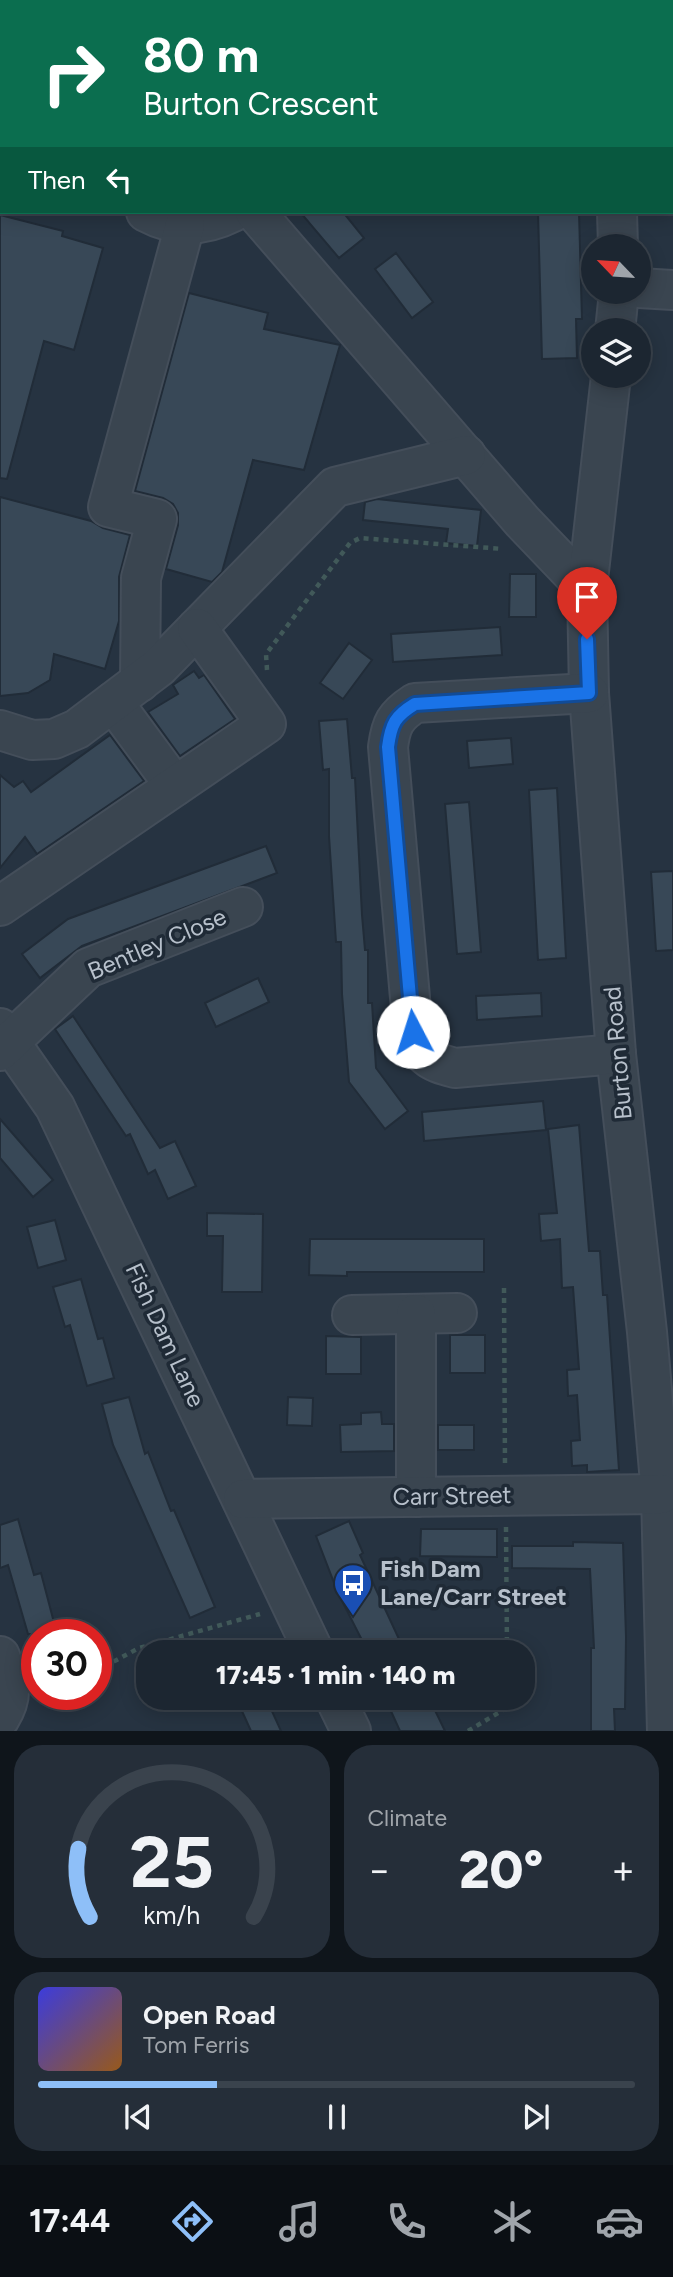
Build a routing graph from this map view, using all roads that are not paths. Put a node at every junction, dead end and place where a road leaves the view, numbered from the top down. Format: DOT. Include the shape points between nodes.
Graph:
graph roads {
  1 [pos="150,214"];
  2 [pos="229,214"];
  3 [pos="257,214"];
  4 [pos="617,214"];
  5 [pos="186,225"];
  6 [pos="618,234"];
  7 [pos="651,289"];
  8 [pos="673,290"];
  9 [pos="610,388"];
  10 [pos="466,455"];
  11 [pos="587,589"];
  12 [pos="197,628"];
  13 [pos="127,692"];
  14 [pos="589,693"];
  15 [pos="0,730"];
  16 [pos="175,786"];
  17 [pos="0,906"];
  18 [pos="243,907"];
  19 [pos="4,1040"];
  20 [pos="616,1054"];
  21 [pos="457,1313"];
  22 [pos="416,1314"];
  23 [pos="352,1315"];
  24 [pos="661,1494"];
  25 [pos="415,1497"];
  26 [pos="243,1499"];
  27 [pos="308,1640"];
  28 [pos="0,1656"];
  29 [pos="341,1710"];
  30 [pos="0,1718"];
  31 [pos="351,1731"];
  32 [pos="667,1731"];
  1 -- 5 [label="street"];
  2 -- 5 [label="street" via="213,222"];
  3 -- 10 [label="street"];
  4 -- 6 [label="street"];
  5 -- 13 [label="street" via="108,506 157,519 141,578"];
  7 -- 8 [label="street"];
  9 -- 11 [label="street, Burton Road"];
  10 -- 11 [label="street"];
  10 -- 12 [label="street" via="335,487"];
  11 -- 14 [label="street, Burton Road"];
  12 -- 13 [label="street"];
  12 -- 16 [label="street" via="266,724"];
  13 -- 15 [label="street" via="77,729 54,739 32,740"];
  13 -- 16 [label="street"];
  14 -- 20 [label="street, Burton Road"];
  14 -- 20 [label="street" via="415,704 396,716 388,747 413,1032 421,1053 455,1068"];
  16 -- 17 [label="street"];
  18 -- 19 [label="street, Bentley Close" via="88,968"];
  19 -- 26 [label="street, Fish Dam Lane" via="55,1107"];
  20 -- 24 [label="street, Burton Road"];
  21 -- 22 [label="street"];
  22 -- 23 [label="street"];
  22 -- 25 [label="street"];
  24 -- 25 [label="street, Carr Street"];
  24 -- 32 [label="street, Burton Road"];
  25 -- 26 [label="street, Carr Street"];
  26 -- 27 [label="street, Fish Dam Lane"];
  28 -- 30 [label="street" via="10,1682 9,1704"];
  29 -- 31 [label="street"];
}
